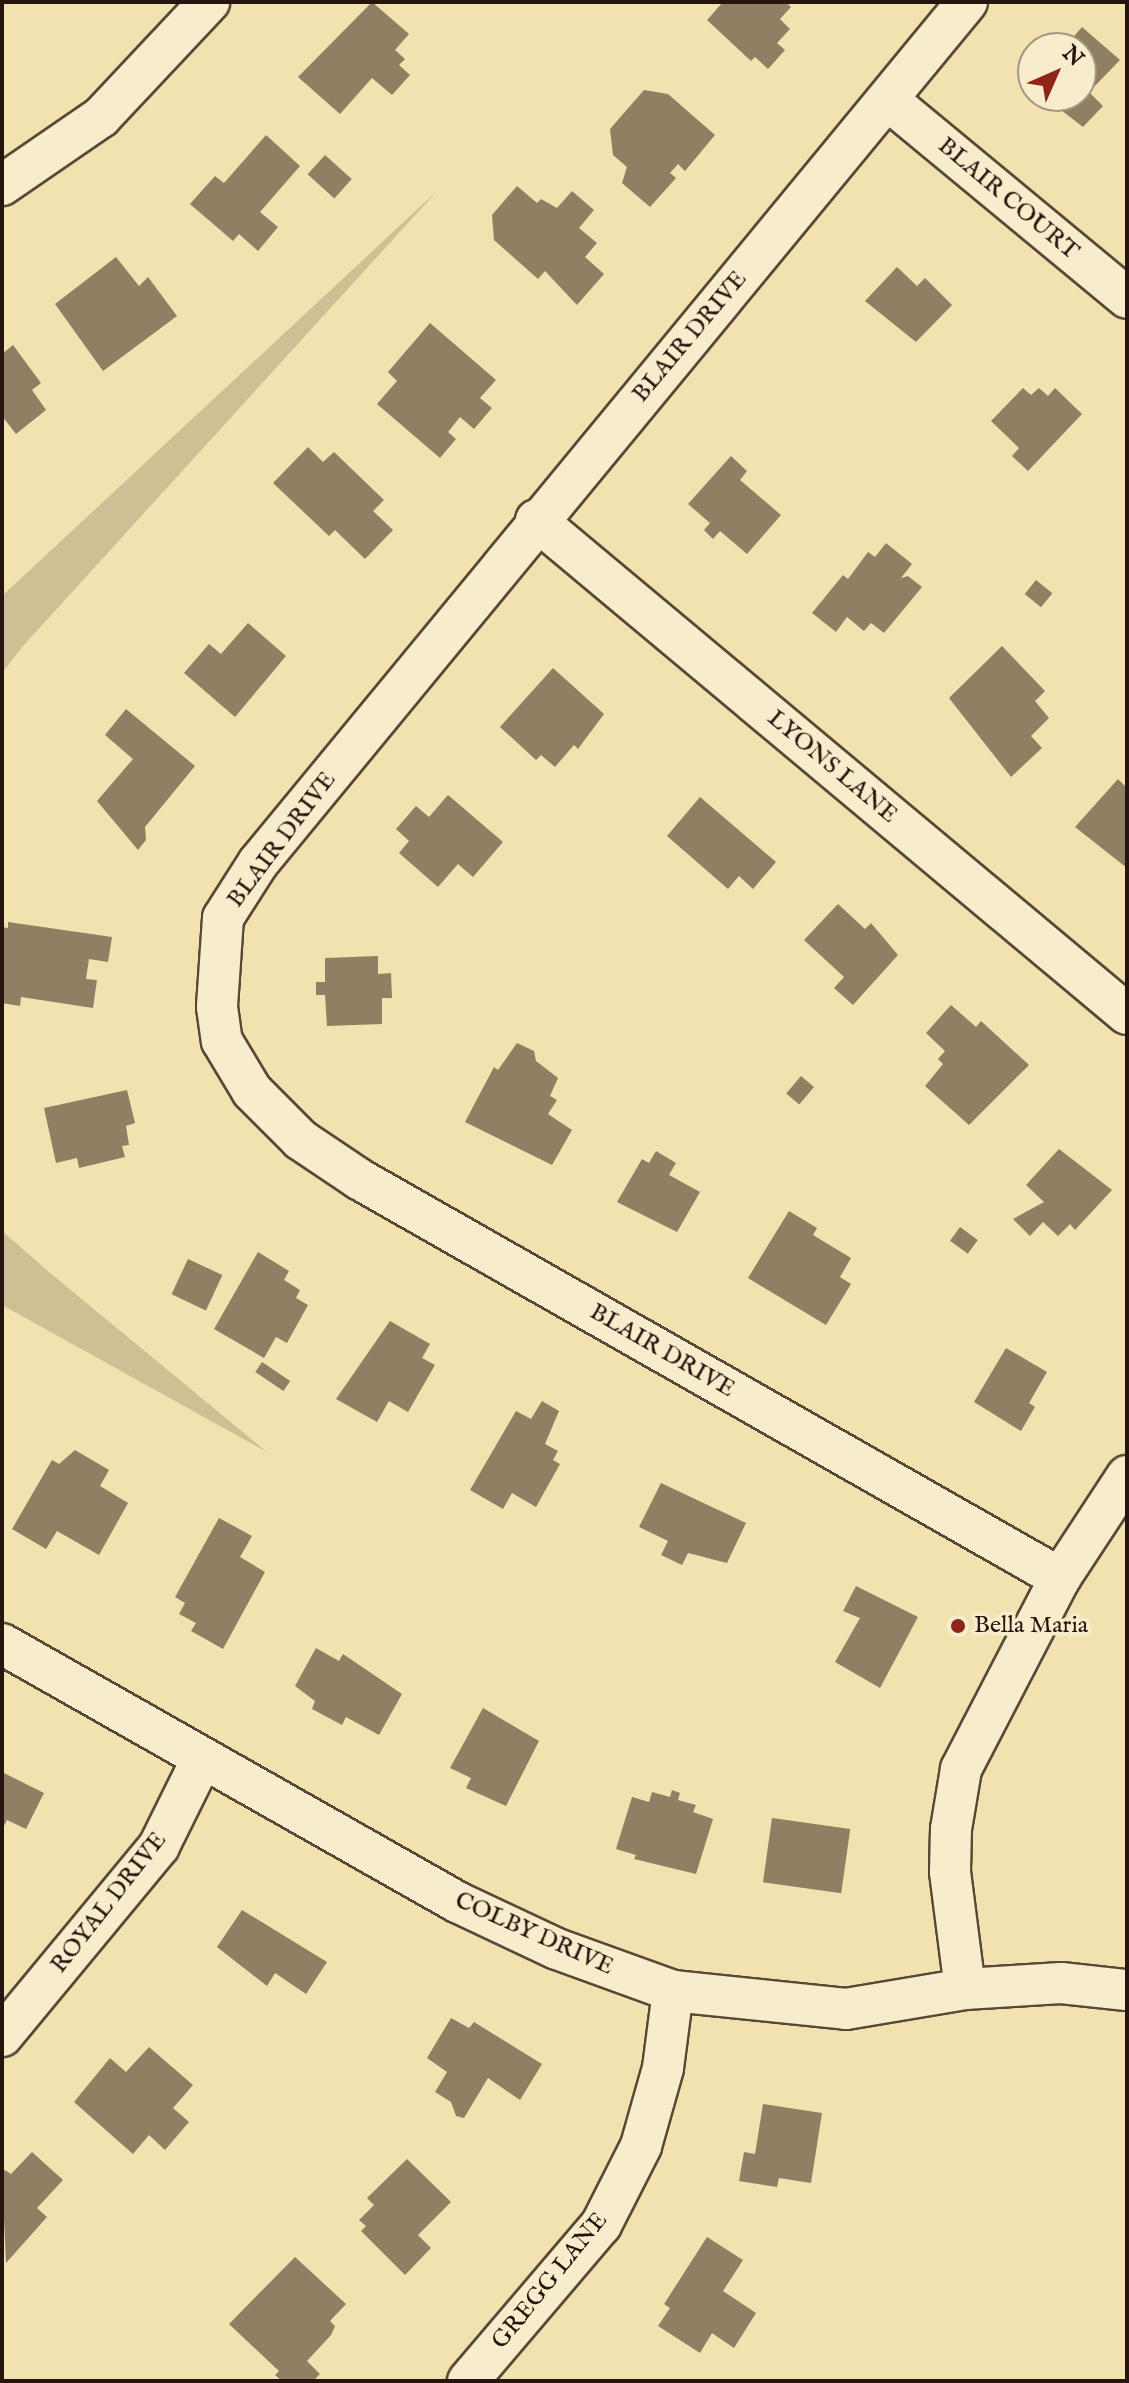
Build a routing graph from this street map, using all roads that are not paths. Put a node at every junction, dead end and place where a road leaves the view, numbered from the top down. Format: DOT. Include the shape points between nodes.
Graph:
graph roads {
  1 [pos="209,2"];
  2 [pos="967,2"];
  3 [pos="888,100"];
  4 [pos="2,185"];
  5 [pos="1127,298"];
  6 [pos="536,520"];
  7 [pos="1127,1014"];
  8 [pos="1127,1476"];
  9 [pos="1060,1578"];
  10 [pos="2,1644"];
  11 [pos="201,1761"];
  12 [pos="965,1989"];
  13 [pos="1127,1990"];
  14 [pos="673,1991"];
  15 [pos="2,2036"];
  16 [pos="468,2381"];
  1 -- 4 [label="street" via="101,117"];
  2 -- 3 [label="street, BLAIR DRIVE"];
  3 -- 5 [label="street, BLAIR COURT"];
  3 -- 6 [label="street, BLAIR DRIVE"];
  6 -- 7 [label="street, LYONS LANE"];
  6 -- 9 [label="street, BLAIR DRIVE" via="258,863 223,918 216,964 222,1041 252,1091 301,1140 359,1179"];
  8 -- 9 [label="street"];
  9 -- 12 [label="street" via="973,1739 955,1798 950,1872"];
  10 -- 11 [label="street, COLBY DRIVE"];
  11 -- 14 [label="street, COLBY DRIVE" via="457,1902 557,1949"];
  11 -- 15 [label="street, ROYAL DRIVE" via="159,1846"];
  12 -- 13 [label="street, COLBY DRIVE" via="1061,1983"];
  12 -- 14 [label="street, COLBY DRIVE" via="846,2009"];
  14 -- 16 [label="street, GREGG LANE" via="663,2068 641,2146 601,2225"];
}
